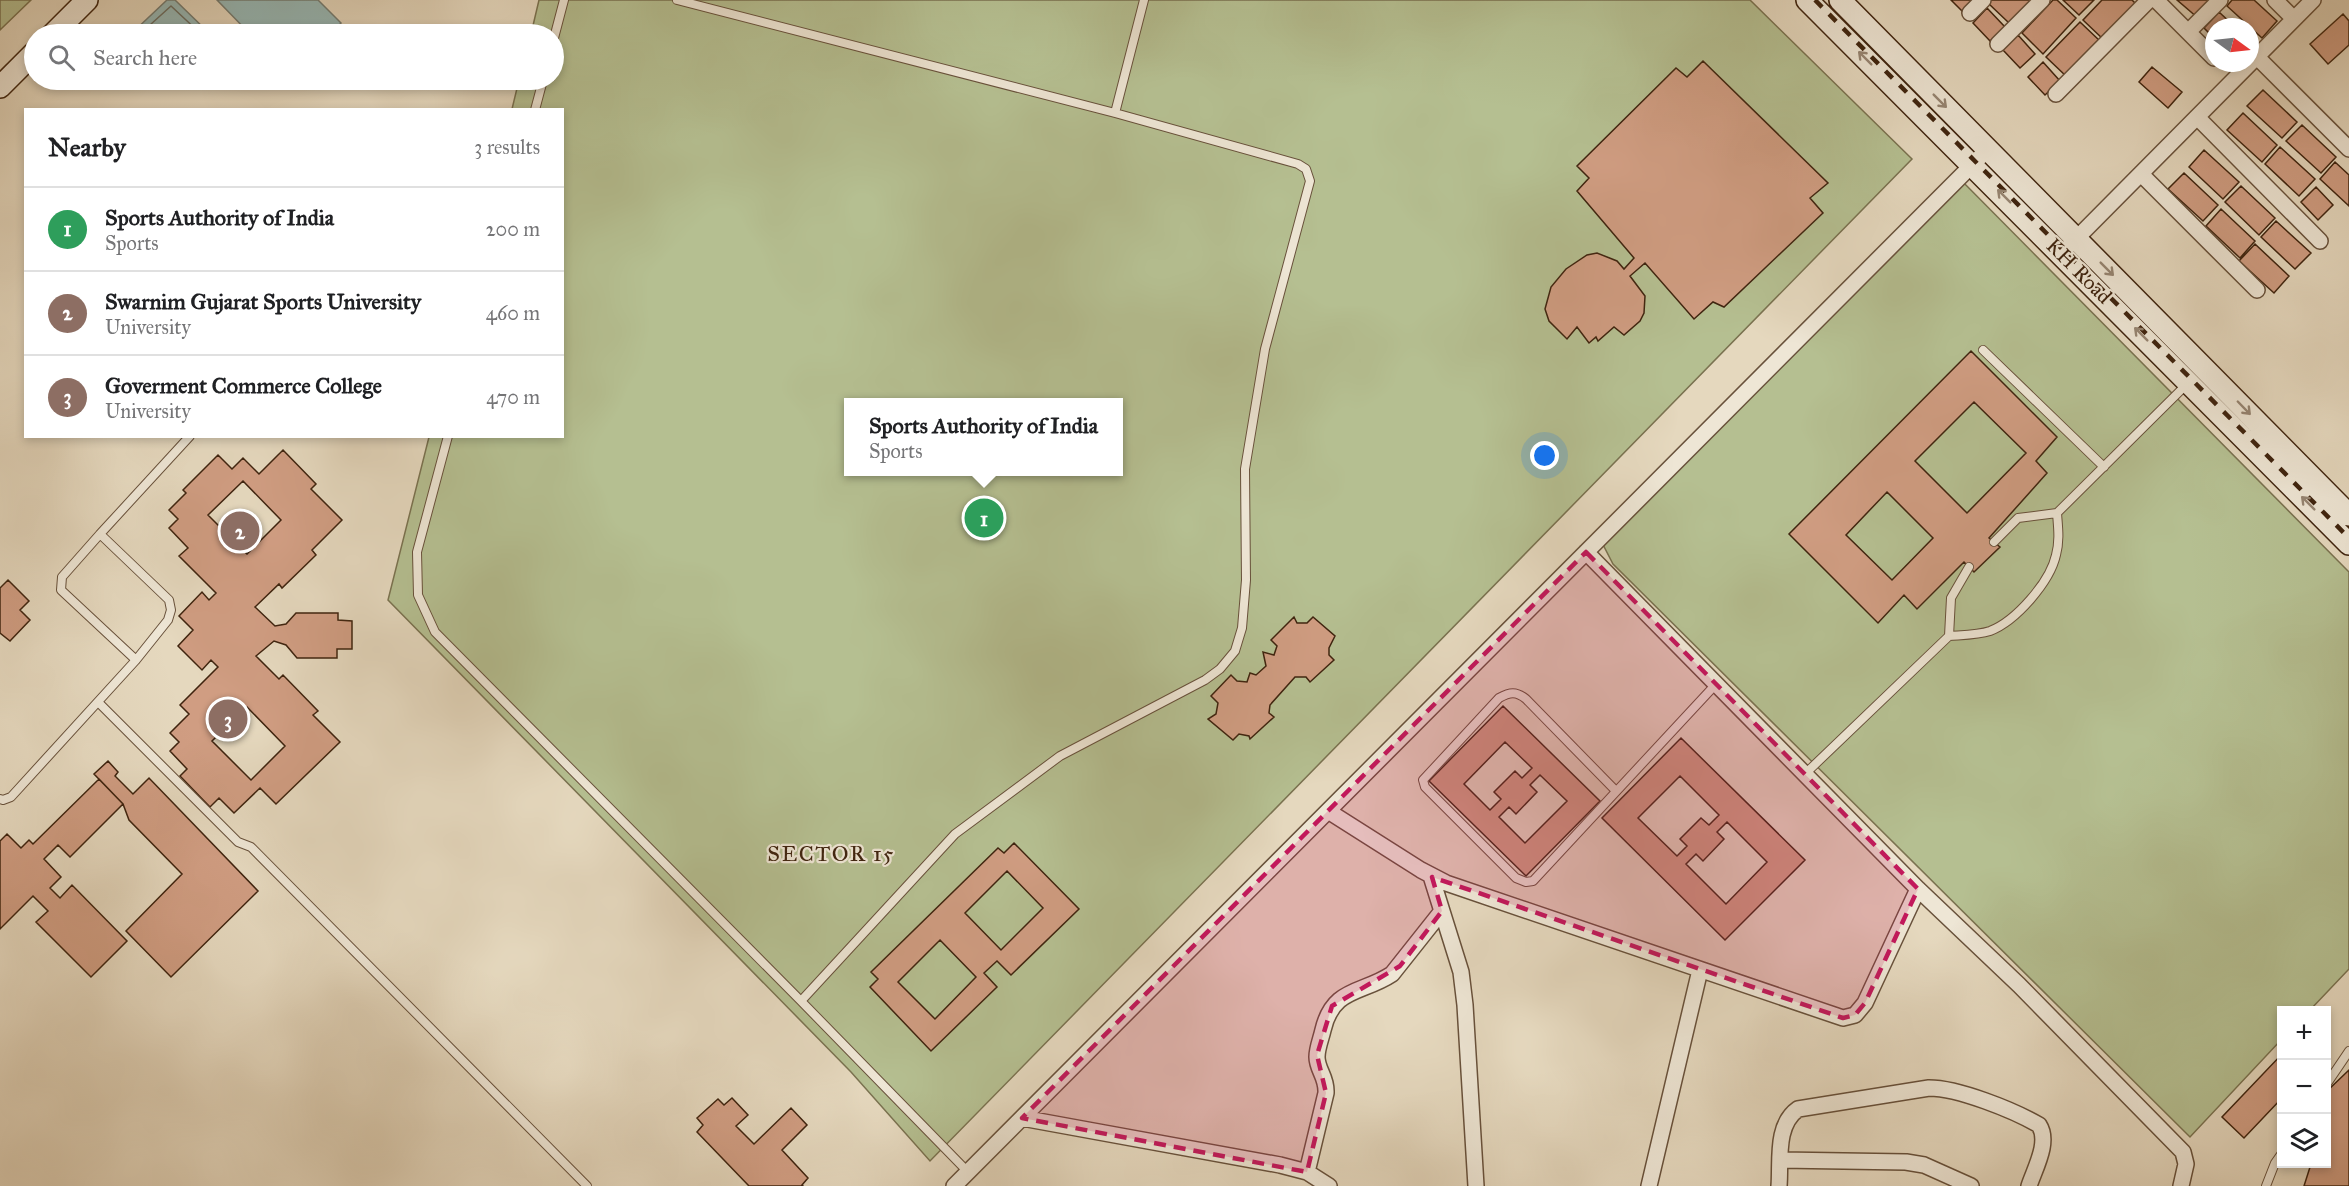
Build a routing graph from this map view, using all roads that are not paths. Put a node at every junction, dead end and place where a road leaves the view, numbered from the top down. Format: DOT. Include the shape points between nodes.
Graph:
graph roads {
  1 [pos="87,0"];
  2 [pos="564,0"];
  3 [pos="677,0"];
  4 [pos="1144,0"];
  5 [pos="1807,0"];
  6 [pos="1840,0"];
  7 [pos="1983,0"];
  8 [pos="2042,0"];
  9 [pos="2150,0"];
  10 [pos="2156,0"];
  11 [pos="2220,0"];
  12 [pos="2275,0"];
  13 [pos="2313,0"];
  14 [pos="1970,13"];
  15 [pos="2294,19"];
  16 [pos="63,24"];
  17 [pos="558,24"];
  18 [pos="2188,32"];
  19 [pos="1998,44"];
  20 [pos="2205,49"];
  21 [pos="2259,55"];
  22 [pos="2259,59"];
  23 [pos="24,63"];
  24 [pos="2228,72"];
  25 [pos="2242,72"];
  26 [pos="2235,79"];
  27 [pos="0,87"];
  28 [pos="540,90"];
  29 [pos="2056,94"];
  30 [pos="536,108"];
  31 [pos="1115,113"];
  32 [pos="2197,117"];
  33 [pos="1988,148"];
  34 [pos="2349,149"];
  35 [pos="1972,165"];
  36 [pos="2141,174"];
  37 [pos="2077,238"];
  38 [pos="2320,241"];
  39 [pos="2062,254"];
  40 [pos="2257,290"];
  41 [pos="1983,350"];
  42 [pos="2188,351"];
  43 [pos="2173,366"];
  44 [pos="2189,382"];
  45 [pos="188,438"];
  46 [pos="447,438"];
  47 [pos="2104,467"];
  48 [pos="2057,513"];
  49 [pos="2349,515"];
  50 [pos="100,534"];
  51 [pos="1994,542"];
  52 [pos="2349,544"];
  53 [pos="1586,552"];
  54 [pos="1969,567"];
  55 [pos="1949,636"];
  56 [pos="136,660"];
  57 [pos="1716,683"];
  58 [pos="98,702"];
  59 [pos="1806,773"];
  60 [pos="1616,791"];
  61 [pos="0,799"];
  62 [pos="1328,811"];
  63 [pos="1431,876"];
  64 [pos="1918,889"];
  65 [pos="1442,911"];
  66 [pos="1700,970"];
  67 [pos="801,1001"];
  68 [pos="2349,1050"];
  69 [pos="2331,1077"];
  70 [pos="1022,1118"];
  71 [pos="1781,1160"];
  72 [pos="2277,1160"];
  73 [pos="968,1172"];
  74 [pos="1307,1172"];
  75 [pos="587,1186"];
  76 [pos="954,1186"];
  77 [pos="1329,1186"];
  78 [pos="1476,1186"];
  79 [pos="1649,1186"];
  80 [pos="1779,1186"];
  81 [pos="1971,1186"];
  82 [pos="2029,1186"];
  83 [pos="2181,1186"];
  84 [pos="2266,1186"];
  1 -- 16 [label="main road"];
  2 -- 17 [label="lane"];
  3 -- 31 [label="lane"];
  4 -- 31 [label="lane"];
  35 -- 5 [label="main road, KH Road, one-way"];
  6 -- 33 [label="main road, KH Road, one-way"];
  7 -- 14 [label="street"];
  8 -- 19 [label="street"];
  9 -- 29 [label="street"];
  10 -- 18 [label="street"];
  11 -- 18 [label="street"];
  12 -- 15 [label="street"];
  13 -- 15 [label="street"];
  15 -- 21 [label="street"];
  18 -- 20 [label="street"];
  22 -- 34 [label="street"];
  23 -- 27 [label="main road"];
  24 -- 26 [label="street"];
  25 -- 26 [label="street"];
  26 -- 32 [label="street"];
  28 -- 30 [label="lane"];
  31 -- 67 [label="lane" via="1298,164 1306,169 1310,181 1265,349 1245,469 1246,580 1242,628 1235,651 1205,680 1060,756 955,834"];
  32 -- 36 [label="street"];
  32 -- 38 [label="street"];
  33 -- 35 [label="street"];
  33 -- 37 [label="main road, KH Road"];
  39 -- 35 [label="main road, KH Road, one-way"];
  35 -- 53 [label="street"];
  36 -- 37 [label="street"];
  36 -- 40 [label="street"];
  37 -- 39 [label="street"];
  37 -- 42 [label="main road, KH Road, one-way"];
  43 -- 39 [label="main road, KH Road, one-way"];
  41 -- 47 [label="lane"];
  42 -- 43 [label="lane"];
  42 -- 49 [label="main road, KH Road, one-way"];
  43 -- 44 [label="main road, KH Road"];
  44 -- 47 [label="lane"];
  52 -- 44 [label="main road, KH Road, one-way"];
  45 -- 50 [label="lane"];
  46 -- 67 [label="lane" via="417,552 418,595 435,632"];
  47 -- 48 [label="lane"];
  48 -- 51 [label="lane" via="2018,518"];
  48 -- 55 [label="lane" via="2056,558 2019,612 1989,631"];
  50 -- 56 [label="lane" via="169,600 168,620"];
  50 -- 56 [label="lane" via="62,577 62,590"];
  53 -- 57 [label="street"];
  53 -- 62 [label="street"];
  54 -- 55 [label="lane" via="1951,598"];
  55 -- 59 [label="lane"];
  56 -- 58 [label="lane"];
  57 -- 59 [label="street"];
  57 -- 60 [label="lane"];
  58 -- 61 [label="lane" via="11,797"];
  58 -- 75 [label="lane" via="238,842 251,847"];
  59 -- 64 [label="street"];
  60 -- 60 [label="lane" via="1533,880 1526,882 1516,878 1433,796 1422,780 1509,692 1526,699"];
  62 -- 63 [label="street"];
  62 -- 70 [label="street"];
  63 -- 65 [label="street"];
  63 -- 66 [label="street"];
  64 -- 66 [label="street" via="1865,1003 1855,1015 1829,1015"];
  64 -- 83 [label="street" via="2019,985 2183,1152 2186,1164"];
  65 -- 74 [label="street" via="1392,974 1340,998 1326,1017 1317,1055 1326,1093"];
  65 -- 78 [label="street" via="1461,972"];
  66 -- 79 [label="street"];
  67 -- 73 [label="lane"];
  68 -- 69 [label="lane"];
  70 -- 73 [label="street"];
  70 -- 74 [label="street"];
  71 -- 80 [label="street"];
  71 -- 81 [label="street" via="1906,1162 1924,1165"];
  71 -- 82 [label="street" via="1783,1126 1798,1109 1943,1088 2039,1125 2043,1142"];
  72 -- 84 [label="lane"];
  73 -- 76 [label="street"];
  74 -- 77 [label="street"];
}
